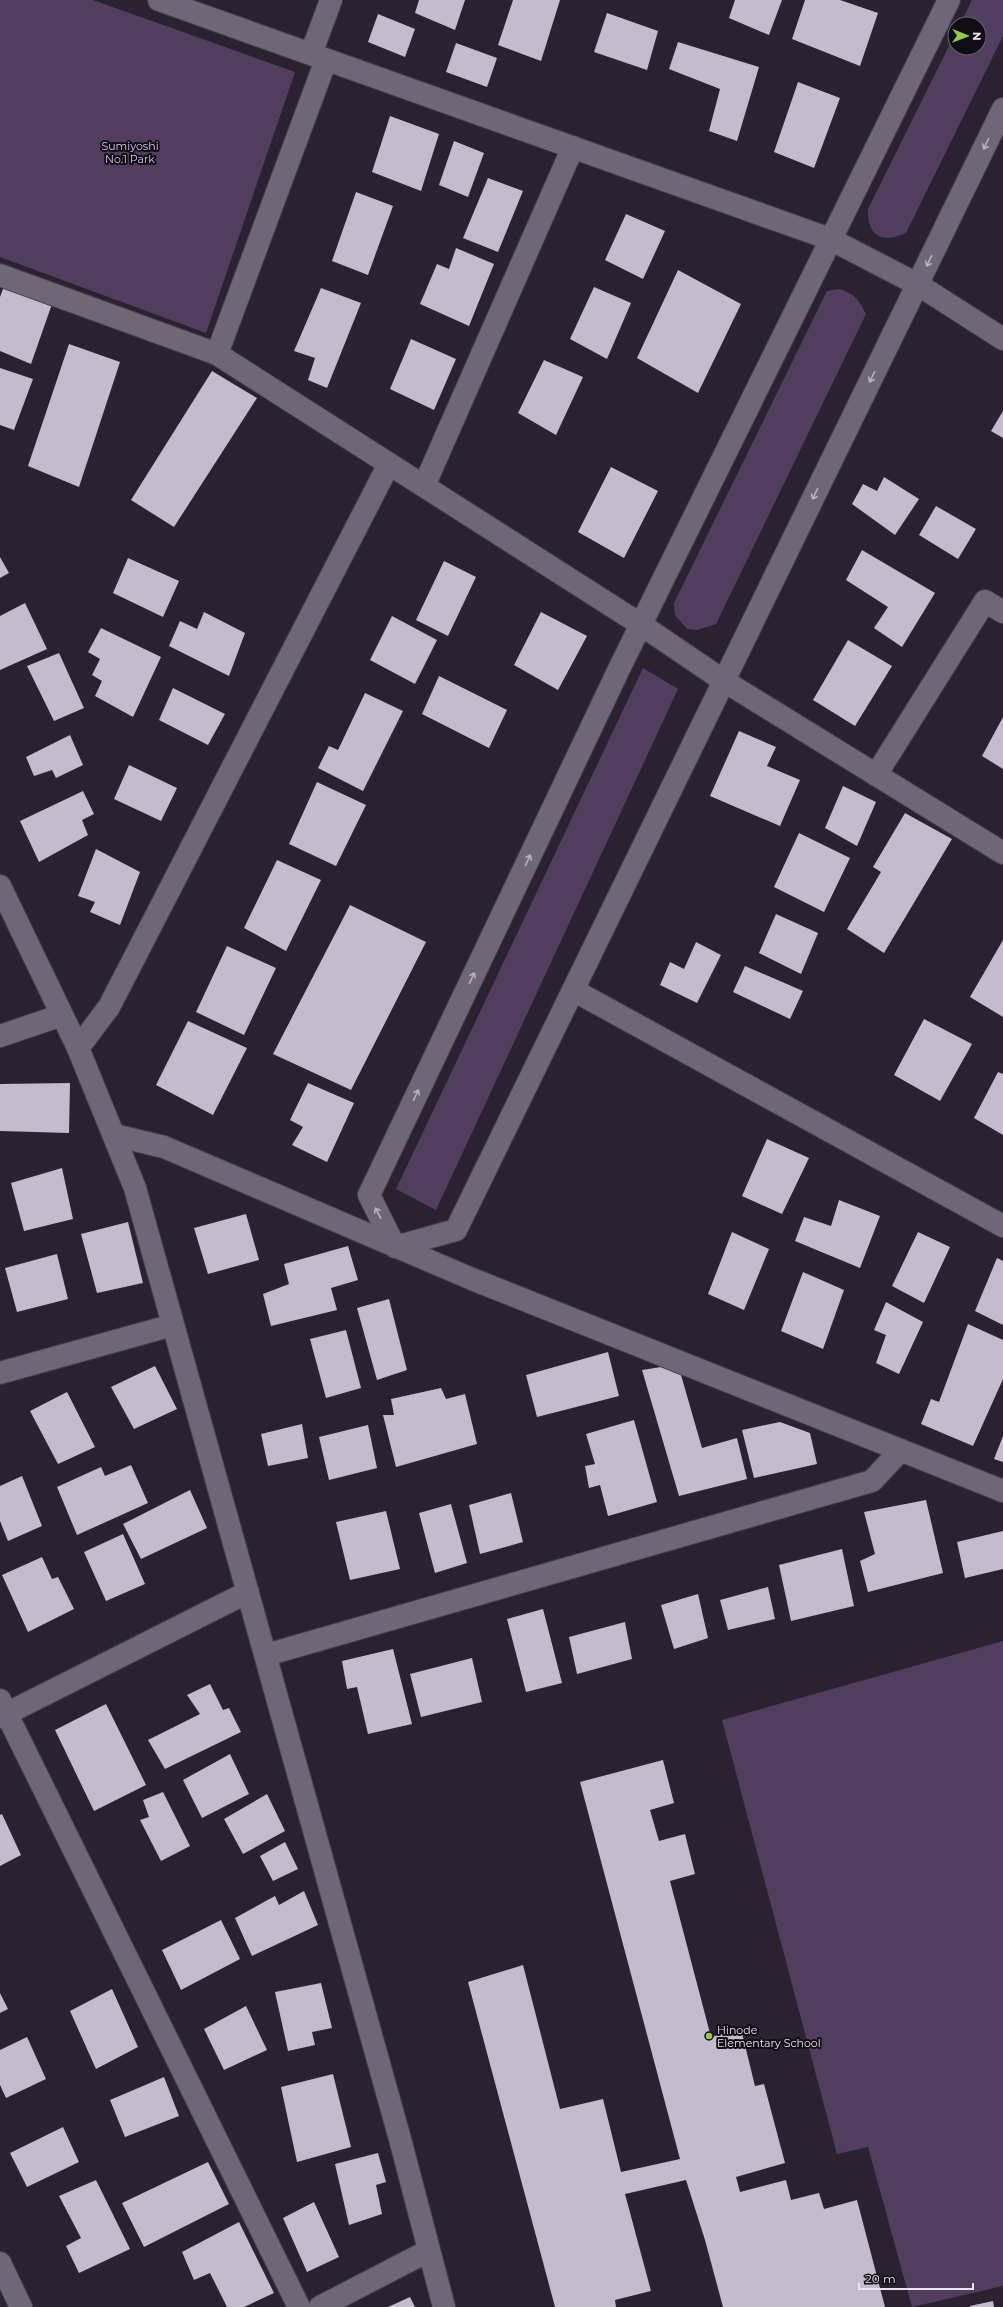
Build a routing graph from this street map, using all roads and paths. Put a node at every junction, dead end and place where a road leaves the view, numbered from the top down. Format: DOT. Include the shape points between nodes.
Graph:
graph roads {
  1 [pos="159,0"];
  2 [pos="331,0"];
  3 [pos="949,0"];
  4 [pos="319,57"];
  5 [pos="1003,109"];
  6 [pos="573,147"];
  7 [pos="830,239"];
  8 [pos="0,275"];
  9 [pos="917,284"];
  10 [pos="1003,339"];
  11 [pos="217,354"];
  12 [pos="389,464"];
  13 [pos="424,486"];
  14 [pos="1003,612"];
  15 [pos="640,624"];
  16 [pos="724,681"];
  17 [pos="876,775"];
  18 [pos="1003,853"];
  19 [pos="0,886"];
  20 [pos="573,990"];
  21 [pos="62,1015"];
  22 [pos="0,1036"];
  23 [pos="78,1048"];
  24 [pos="114,1135"];
  25 [pos="1003,1226"];
  26 [pos="395,1248"];
  27 [pos="173,1325"];
  28 [pos="0,1373"];
  29 [pos="901,1450"];
  30 [pos="1003,1491"];
  31 [pos="248,1592"];
  32 [pos="266,1655"];
  33 [pos="2,1710"];
  34 [pos="428,2251"];
  35 [pos="0,2264"];
  36 [pos="21,2307"];
  37 [pos="299,2307"];
  38 [pos="320,2307"];
  39 [pos="444,2307"];
  1 -- 4 [label="street"];
  2 -- 4 [label="street"];
  3 -- 7 [label="street"];
  4 -- 6 [label="street"];
  4 -- 11 [label="street"];
  5 -- 9 [label="street, one-way"];
  6 -- 7 [label="street"];
  6 -- 13 [label="street"];
  7 -- 9 [label="street"];
  7 -- 15 [label="street"];
  8 -- 11 [label="street"];
  9 -- 10 [label="street"];
  9 -- 16 [label="street, one-way"];
  11 -- 12 [label="street"];
  12 -- 13 [label="street"];
  12 -- 23 [label="street" via="109,1007"];
  13 -- 15 [label="street"];
  14 -- 17 [label="street" via="985,601"];
  15 -- 16 [label="street"];
  26 -- 15 [label="street, one-way" via="369,1195"];
  16 -- 17 [label="street"];
  16 -- 20 [label="street"];
  17 -- 18 [label="street"];
  19 -- 21 [label="street"];
  20 -- 25 [label="street"];
  20 -- 26 [label="street" via="456,1230"];
  21 -- 22 [label="street"];
  21 -- 23 [label="street"];
  23 -- 24 [label="street"];
  24 -- 26 [label="street" via="164,1147"];
  24 -- 27 [label="street" via="135,1188"];
  26 -- 29 [label="street"];
  27 -- 28 [label="street"];
  27 -- 31 [label="street"];
  29 -- 30 [label="street"];
  29 -- 32 [label="street" via="872,1481"];
  31 -- 32 [label="street"];
  31 -- 33 [label="street"];
  32 -- 34 [label="street" via="400,2139"];
  33 -- 37 [label="street"];
  34 -- 38 [label="street"];
  34 -- 39 [label="street"];
  35 -- 36 [label="street"];
}
